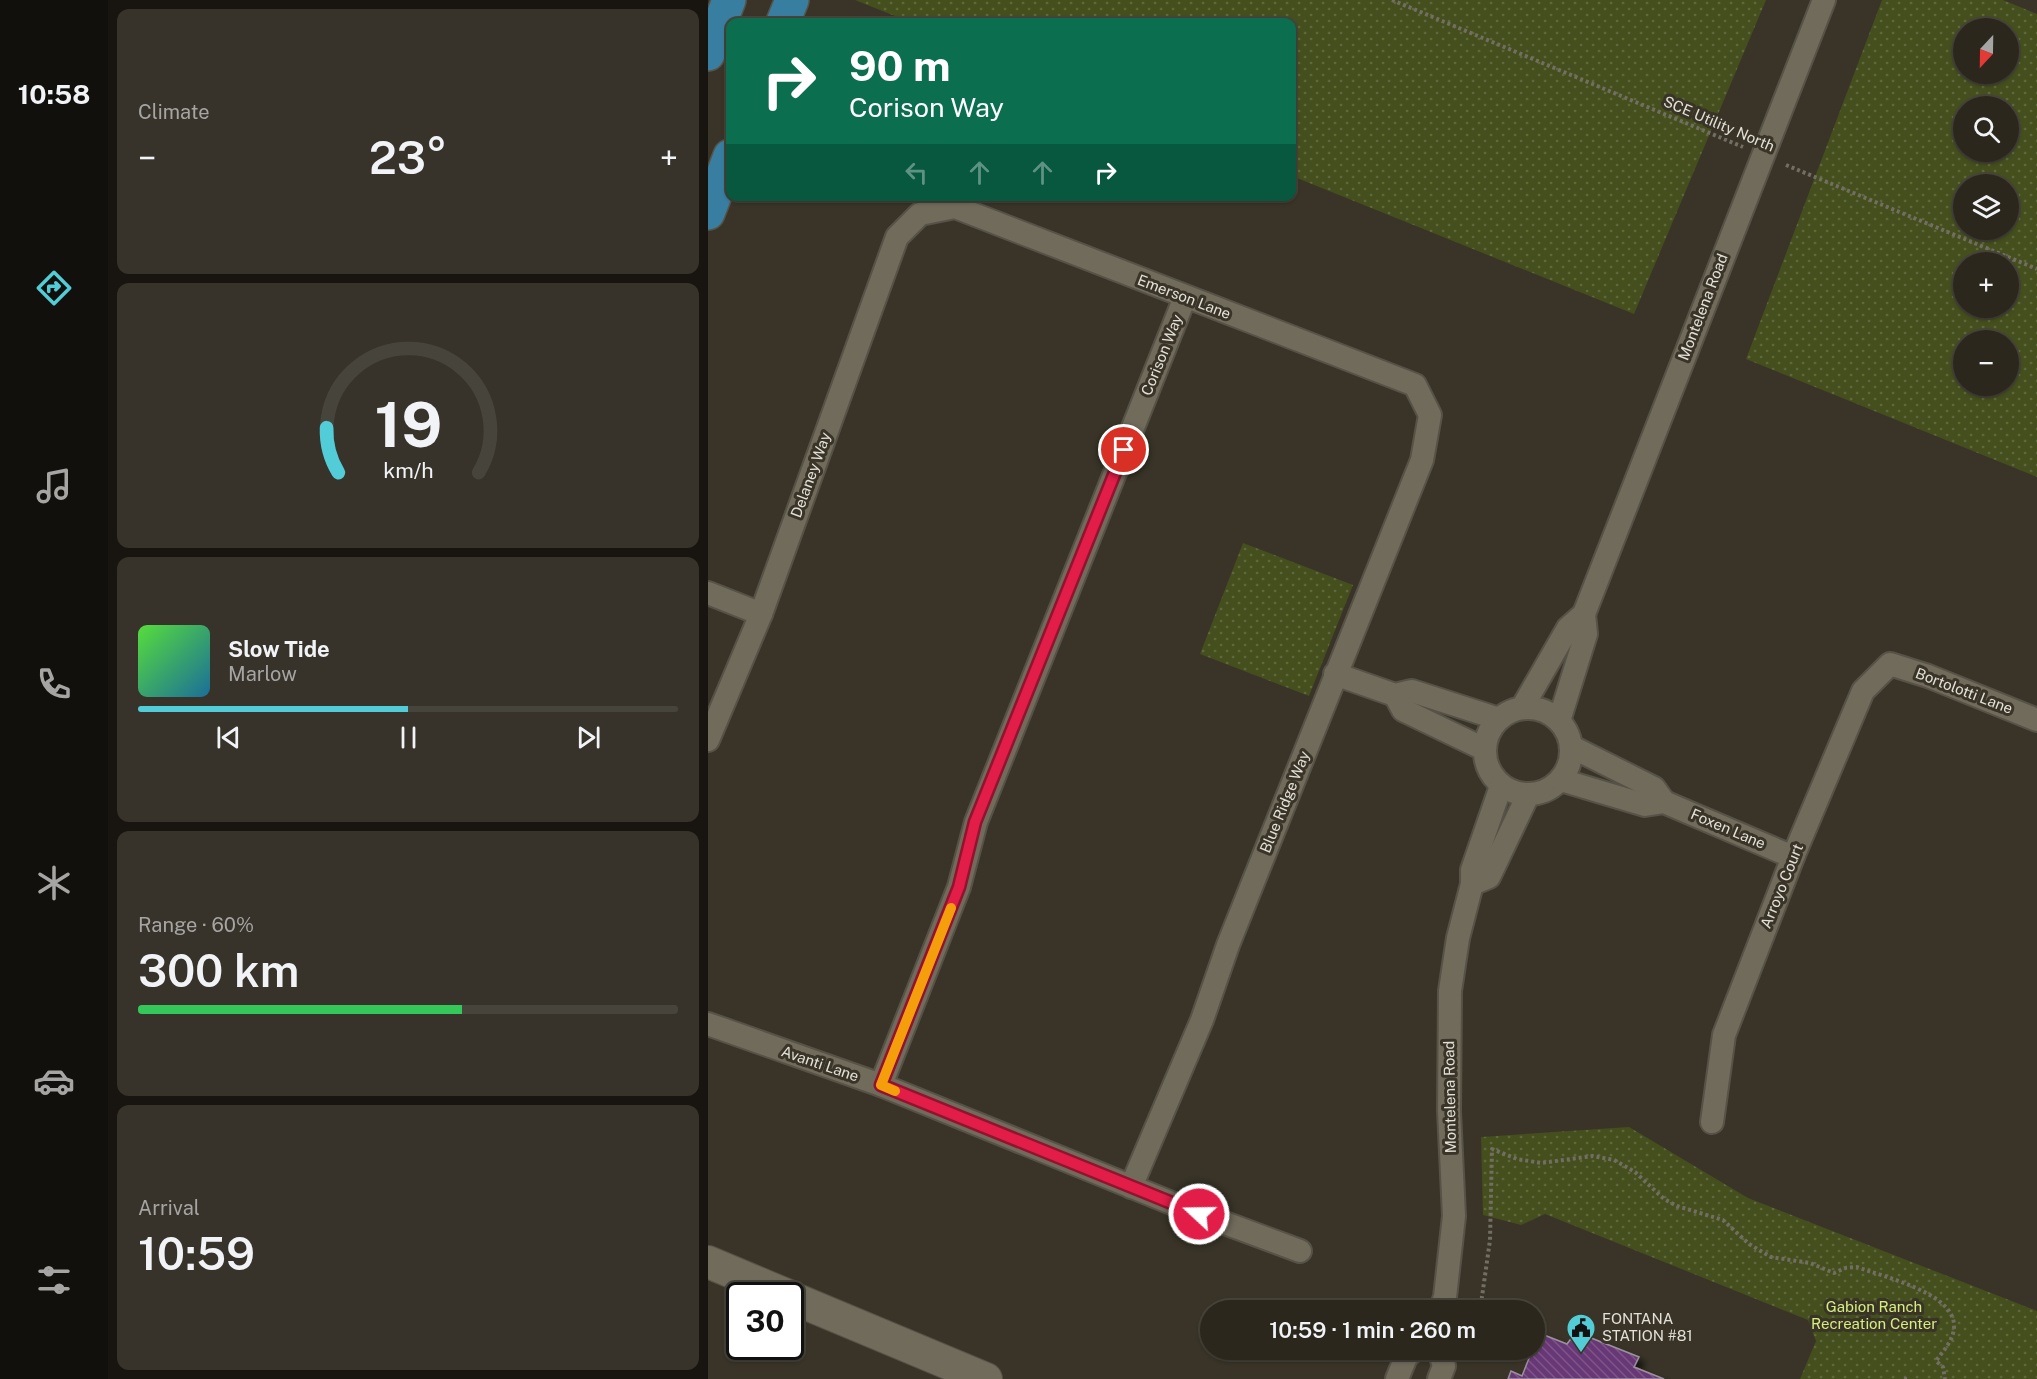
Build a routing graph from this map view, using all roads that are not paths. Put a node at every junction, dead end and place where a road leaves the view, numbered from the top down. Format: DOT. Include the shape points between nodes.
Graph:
graph roads {
  1 [pos="729,0"];
  2 [pos="792,0"];
  3 [pos="1824,0"];
  4 [pos="785,18"];
  5 [pos="708,54"];
  6 [pos="726,166"];
  7 [pos="708,213"];
  8 [pos="920,214"];
  9 [pos="1185,297"];
  10 [pos="1430,415"];
  11 [pos="708,593"];
  12 [pos="761,614"];
  13 [pos="1584,614"];
  14 [pos="1890,664"];
  15 [pos="1335,674"];
  16 [pos="1395,694"];
  17 [pos="1522,708"];
  18 [pos="1499,719"];
  19 [pos="2037,720"];
  20 [pos="1559,721"];
  21 [pos="708,740"];
  22 [pos="1572,747"];
  23 [pos="1484,749"];
  24 [pos="1561,780"];
  25 [pos="1501,786"];
  26 [pos="1528,795"];
  27 [pos="1664,802"];
  28 [pos="1793,857"];
  29 [pos="1472,884"];
  30 [pos="708,1024"];
  31 [pos="881,1085"];
  32 [pos="1712,1122"];
  33 [pos="1131,1186"];
  34 [pos="1300,1251"];
  35 [pos="708,1262"];
  36 [pos="756,1282"];
  37 [pos="1444,1300"];
  38 [pos="804,1302"];
  39 [pos="1404,1360"];
  40 [pos="1442,1360"];
  41 [pos="986,1379"];
  42 [pos="1397,1379"];
  43 [pos="1439,1379"];
  1 -- 5 [label="main road"];
  2 -- 4 [label="main road"];
  3 -- 13 [label="street, Montelena Road"];
  6 -- 7 [label="main road"];
  8 -- 9 [label="street, Emerson Lane" via="955,207"];
  8 -- 12 [label="street, Delaney Way" via="897,237"];
  9 -- 10 [label="street, Emerson Lane" via="1415,385"];
  9 -- 31 [label="street, Corison Way" via="975,822 959,887"];
  10 -- 15 [label="street, Blue Ridge Way" via="1422,460"];
  11 -- 12 [label="street"];
  12 -- 21 [label="street, Delaney Way"];
  13 -- 17 [label="street, Montelena Road" via="1568,627"];
  13 -- 20 [label="street, Montelena Road" via="1586,634"];
  14 -- 19 [label="street, Bortolotti Lane"];
  14 -- 28 [label="street, Arroyo Court" via="1863,691"];
  15 -- 16 [label="street"];
  15 -- 33 [label="street, Blue Ridge Way" via="1202,1020"];
  16 -- 18 [label="street" via="1412,691"];
  16 -- 23 [label="street" via="1403,710"];
  17 -- 18 [label="street"];
  17 -- 20 [label="street" via="1542,710"];
  18 -- 23 [label="street" via="1491,728"];
  20 -- 22 [label="street"];
  22 -- 24 [label="street" via="1568,769"];
  22 -- 27 [label="street, Foxen Lane" via="1654,788"];
  23 -- 25 [label="street" via="1486,763"];
  24 -- 26 [label="street" via="1540,794"];
  24 -- 27 [label="street, Foxen Lane" via="1644,805"];
  25 -- 26 [label="street"];
  25 -- 29 [label="street, Montelena Road" via="1472,870"];
  26 -- 29 [label="street" via="1489,877"];
  27 -- 28 [label="street, Foxen Lane"];
  28 -- 32 [label="street, Arroyo Court" via="1724,1035"];
  29 -- 37 [label="street, Montelena Road" via="1450,991 1449,1111 1454,1216"];
  30 -- 31 [label="street, Avanti Lane"];
  31 -- 33 [label="street, Avanti Lane"];
  33 -- 34 [label="street, Avanti Lane"];
  35 -- 36 [label="street"];
  38 -- 41 [label="street"];
  39 -- 42 [label="street"];
  40 -- 43 [label="street"];
}
